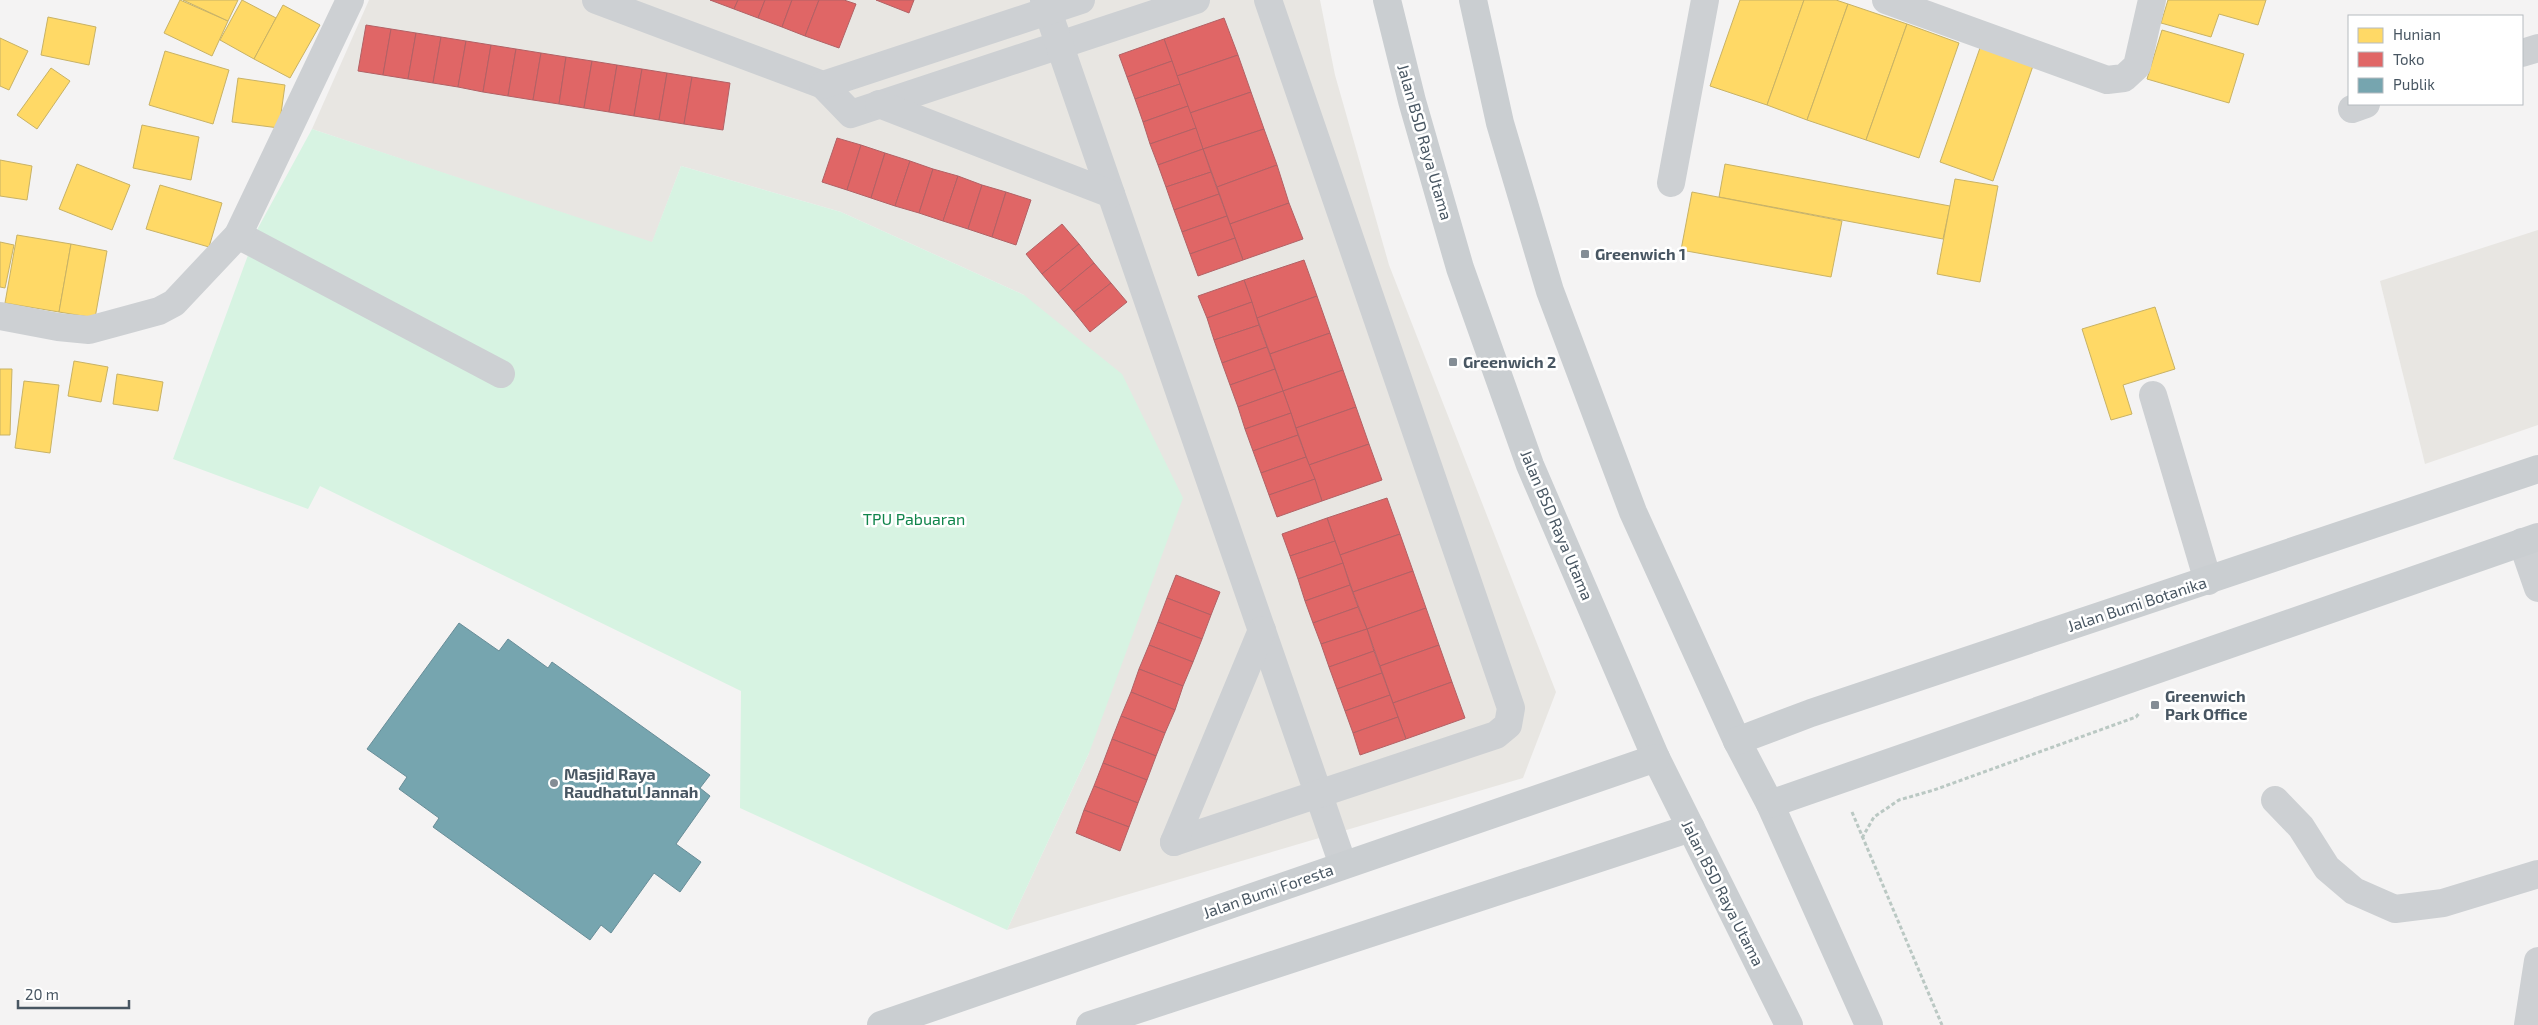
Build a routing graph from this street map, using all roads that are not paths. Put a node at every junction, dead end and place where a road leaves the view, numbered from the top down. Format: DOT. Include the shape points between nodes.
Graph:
graph roads {
  1 [pos="596,0"];
  2 [pos="1081,0"];
  3 [pos="1196,0"];
  4 [pos="1268,0"];
  5 [pos="1387,0"];
  6 [pos="1472,0"];
  7 [pos="1705,0"];
  8 [pos="1886,0"];
  9 [pos="2152,0"];
  10 [pos="342,2"];
  11 [pos="1046,6"];
  12 [pos="1060,45"];
  13 [pos="823,85"];
  14 [pos="879,104"];
  15 [pos="1671,184"];
  16 [pos="1111,194"];
  17 [pos="238,235"];
  18 [pos="0,316"];
  19 [pos="501,374"];
  20 [pos="2153,395"];
  21 [pos="2538,469"];
  22 [pos="2530,539"];
  23 [pos="2208,581"];
  24 [pos="2538,588"];
  25 [pos="1262,630"];
  26 [pos="1737,741"];
  27 [pos="1656,758"];
  28 [pos="1319,794"];
  29 [pos="2275,800"];
  30 [pos="1770,804"];
  31 [pos="1691,828"];
  32 [pos="1343,865"];
  33 [pos="2538,874"];
  34 [pos="2538,961"];
  35 [pos="881,1025"];
  36 [pos="1090,1025"];
  37 [pos="1789,1025"];
  38 [pos="1869,1025"];
  39 [pos="2528,1025"];
  1 -- 13 [label="street"];
  2 -- 11 [label="street"];
  3 -- 12 [label="street"];
  4 -- 28 [label="street" via="1511,708 1508,725 1496,735"];
  5 -- 27 [label="main road, Jalan BSD Raya Utama" via="1460,268 1530,465"];
  6 -- 26 [label="main road" via="1500,123 1550,291 1633,512"];
  7 -- 15 [label="street"];
  8 -- 9 [label="street" via="2108,80 2124,78 2137,66"];
  10 -- 17 [label="street"];
  11 -- 12 [label="street"];
  11 -- 13 [label="street"];
  12 -- 14 [label="street"];
  12 -- 16 [label="street"];
  13 -- 14 [label="street" via="851,114"];
  14 -- 16 [label="street"];
  16 -- 25 [label="street"];
  17 -- 18 [label="street" via="174,303 159,311 89,330 58,328"];
  17 -- 19 [label="street"];
  20 -- 23 [label="street"];
  21 -- 23 [label="main road, Jalan Bumi Botanika"];
  22 -- 24 [label="street"];
  22 -- 30 [label="main road"];
  23 -- 26 [label="main road, Jalan Bumi Botanika" via="1811,713"];
  25 -- 28 [label="street"];
  25 -- 28 [label="street" via="1174,842"];
  26 -- 30 [label="main road"];
  27 -- 31 [label="main road, Jalan BSD Raya Utama"];
  27 -- 32 [label="main road, Jalan Bumi Foresta"];
  28 -- 32 [label="street"];
  29 -- 33 [label="street" via="2301,827 2327,868 2354,891 2395,908 2443,903"];
  30 -- 38 [label="main road"];
  31 -- 36 [label="main road"];
  31 -- 37 [label="main road, Jalan BSD Raya Utama"];
  32 -- 35 [label="main road, Jalan Bumi Foresta"];
  34 -- 39 [label="street"];
}
